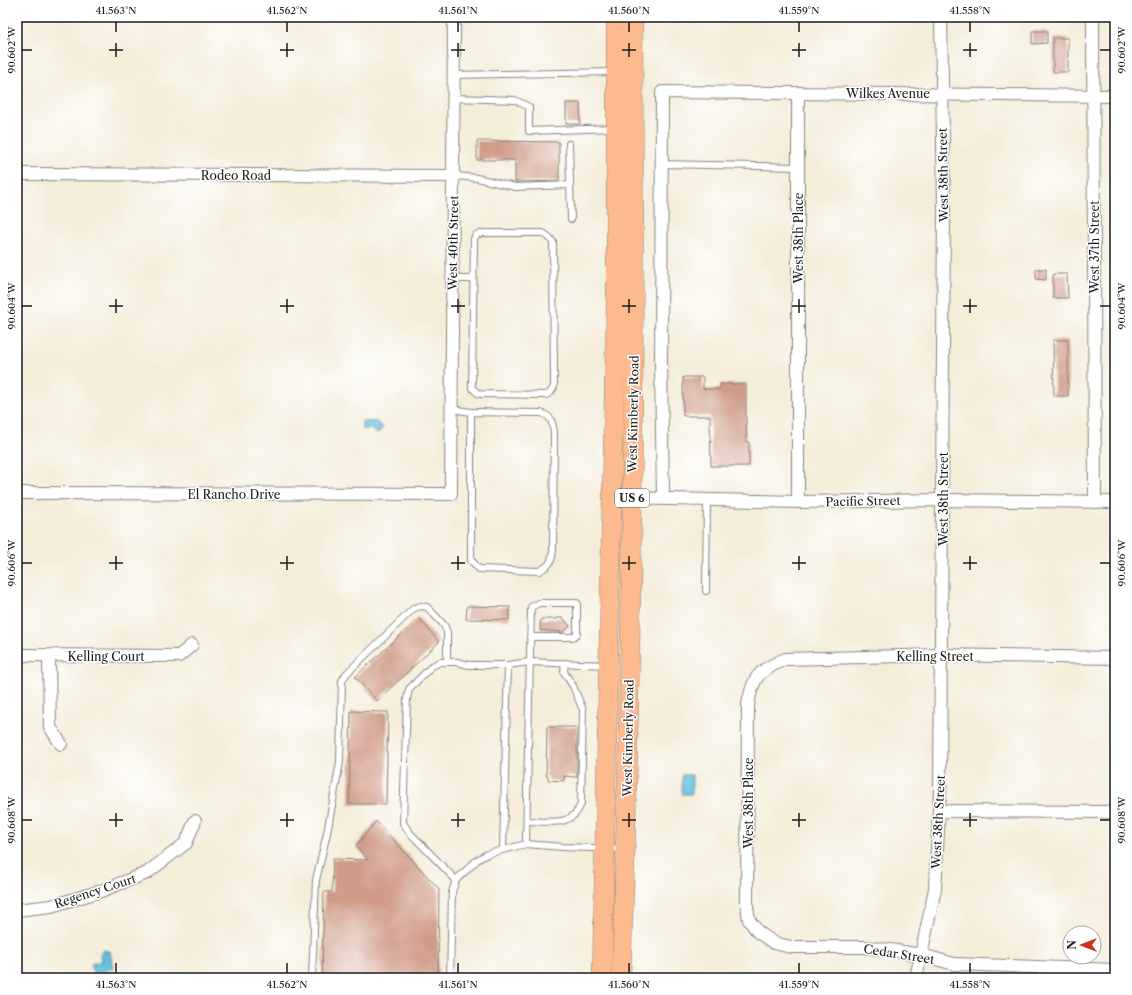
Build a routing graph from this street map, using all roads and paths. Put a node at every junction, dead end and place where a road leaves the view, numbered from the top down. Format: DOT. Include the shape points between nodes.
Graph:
graph roads {
  1 [pos="454,17"];
  2 [pos="580,17"];
  3 [pos="584,17"];
  4 [pos="596,17"];
  5 [pos="616,17"];
  6 [pos="633,17"];
  7 [pos="941,17"];
  8 [pos="1093,17"];
  9 [pos="616,72"];
  10 [pos="454,75"];
  11 [pos="798,93"];
  12 [pos="942,94"];
  13 [pos="1094,95"];
  14 [pos="1115,96"];
  15 [pos="454,98"];
  16 [pos="615,128"];
  17 [pos="569,144"];
  18 [pos="661,164"];
  19 [pos="798,167"];
  20 [pos="17,174"];
  21 [pos="455,176"];
  22 [pos="570,185"];
  23 [pos="571,219"];
  24 [pos="472,278"];
  25 [pos="453,279"];
  26 [pos="452,409"];
  27 [pos="472,412"];
  28 [pos="17,493"];
  29 [pos="451,494"];
  30 [pos="610,498"];
  31 [pos="632,498"];
  32 [pos="663,498"];
  33 [pos="707,499"];
  34 [pos="942,500"];
  35 [pos="798,502"];
  36 [pos="1095,502"];
  37 [pos="1115,502"];
  38 [pos="706,591"];
  39 [pos="530,637"];
  40 [pos="192,645"];
  41 [pos="942,655"];
  42 [pos="17,656"];
  43 [pos="49,656"];
  44 [pos="1115,658"];
  45 [pos="447,662"];
  46 [pos="528,662"];
  47 [pos="565,663"];
  48 [pos="508,665"];
  49 [pos="608,665"];
  50 [pos="759,674"];
  51 [pos="60,744"];
  52 [pos="939,811"];
  53 [pos="1115,812"];
  54 [pos="195,821"];
  55 [pos="527,821"];
  56 [pos="526,844"];
  57 [pos="503,849"];
  58 [pos="605,849"];
  59 [pos="626,849"];
  60 [pos="456,880"];
  61 [pos="17,910"];
  62 [pos="758,932"];
  63 [pos="922,956"];
  64 [pos="1115,970"];
  65 [pos="312,978"];
  66 [pos="450,978"];
  67 [pos="602,978"];
  68 [pos="621,978"];
  69 [pos="916,978"];
  1 -- 10 [label="street, West 40th Street"];
  2 -- 3 [label="lane"];
  3 -- 4 [label="lane"];
  5 -- 9 [label="main road, West Kimberly Road / US 6"];
  6 -- 31 [label="main road, West Kimberly Road / US 6" via="635,242"];
  7 -- 12 [label="street, West 38th Street"];
  8 -- 13 [label="street, West 37th Street"];
  9 -- 10 [label="lane"];
  9 -- 16 [label="main road, West Kimberly Road / US 6"];
  10 -- 15 [label="street, West 40th Street"];
  11 -- 12 [label="street, Wilkes Avenue"];
  11 -- 18 [label="street, Wilkes Avenue" via="662,92"];
  11 -- 19 [label="street, West 38th Place"];
  12 -- 13 [label="street, Wilkes Avenue"];
  12 -- 34 [label="street, West 38th Street"];
  13 -- 14 [label="street, Wilkes Avenue"];
  13 -- 36 [label="street, West 37th Street"];
  15 -- 16 [label="lane" via="515,100 529,107 528,131"];
  15 -- 21 [label="street, West 40th Street"];
  16 -- 30 [label="main road, West Kimberly Road / US 6" via="616,302"];
  17 -- 22 [label="lane"];
  18 -- 19 [label="lane"];
  18 -- 32 [label="street"];
  19 -- 35 [label="street, West 38th Place"];
  20 -- 21 [label="street, Rodeo Road"];
  21 -- 22 [label="lane" via="515,187"];
  21 -- 25 [label="street, West 40th Street"];
  22 -- 23 [label="lane"];
  24 -- 24 [label="lane" via="472,388 479,394 550,393 554,387 553,242 543,233 476,235"];
  24 -- 25 [label="lane"];
  25 -- 26 [label="street, West 40th Street"];
  26 -- 27 [label="lane"];
  26 -- 29 [label="street, West 40th Street"];
  27 -- 27 [label="lane" via="471,560 479,569 539,571 546,568 552,561 553,551 552,419 541,413"];
  28 -- 29 [label="street, El Rancho Drive"];
  30 -- 31 [label="street, Pacific Street"];
  30 -- 49 [label="main road, West Kimberly Road / US 6"];
  31 -- 32 [label="street, Pacific Street"];
  31 -- 59 [label="main road, West Kimberly Road / US 6"];
  32 -- 33 [label="street, Pacific Street"];
  33 -- 35 [label="street, Pacific Street"];
  33 -- 38 [label="lane"];
  34 -- 35 [label="street, Pacific Street"];
  34 -- 36 [label="street, Pacific Street"];
  34 -- 41 [label="street, West 38th Street"];
  36 -- 37 [label="street, Pacific Street"];
  39 -- 39 [label="lane" via="573,637 577,634 577,603 539,603 531,607"];
  39 -- 46 [label="lane"];
  40 -- 43 [label="street, Kelling Court" via="179,656"];
  41 -- 44 [label="street, Kelling Street"];
  41 -- 50 [label="street, Kelling Street" via="785,659"];
  41 -- 52 [label="street, West 38th Street"];
  42 -- 43 [label="street, Kelling Court"];
  43 -- 51 [label="street" via="50,727"];
  45 -- 48 [label="lane"];
  45 -- 60 [label="lane" via="432,666 407,694 403,823"];
  45 -- 65 [label="lane" via="447,632 444,625 426,606 421,606 414,608 346,674 342,681 340,762 316,880"];
  46 -- 47 [label="lane"];
  46 -- 48 [label="lane"];
  46 -- 55 [label="lane"];
  47 -- 49 [label="lane"];
  47 -- 55 [label="lane" via="564,672 583,710 581,803 575,815 568,820"];
  48 -- 57 [label="lane"];
  49 -- 58 [label="main road, West Kimberly Road / US 6"];
  50 -- 62 [label="street, West 38th Place" via="751,685 748,705 747,900 749,920"];
  52 -- 53 [label="street"];
  52 -- 63 [label="street, West 38th Street" via="935,889"];
  54 -- 61 [label="street, Regency Court" via="186,843 147,873 101,892 51,906"];
  55 -- 56 [label="lane"];
  56 -- 57 [label="lane"];
  56 -- 58 [label="lane"];
  57 -- 60 [label="lane" via="477,860"];
  58 -- 59 [label="lane"];
  58 -- 67 [label="main road, West Kimberly Road / US 6"];
  59 -- 68 [label="main road, West Kimberly Road / US 6"];
  60 -- 66 [label="lane" via="452,892"];
  62 -- 63 [label="street, Cedar Street" via="774,943 791,946 864,947"];
  63 -- 64 [label="street, Cedar Street" via="954,964"];
  63 -- 69 [label="street, West 38th Street"];
}
